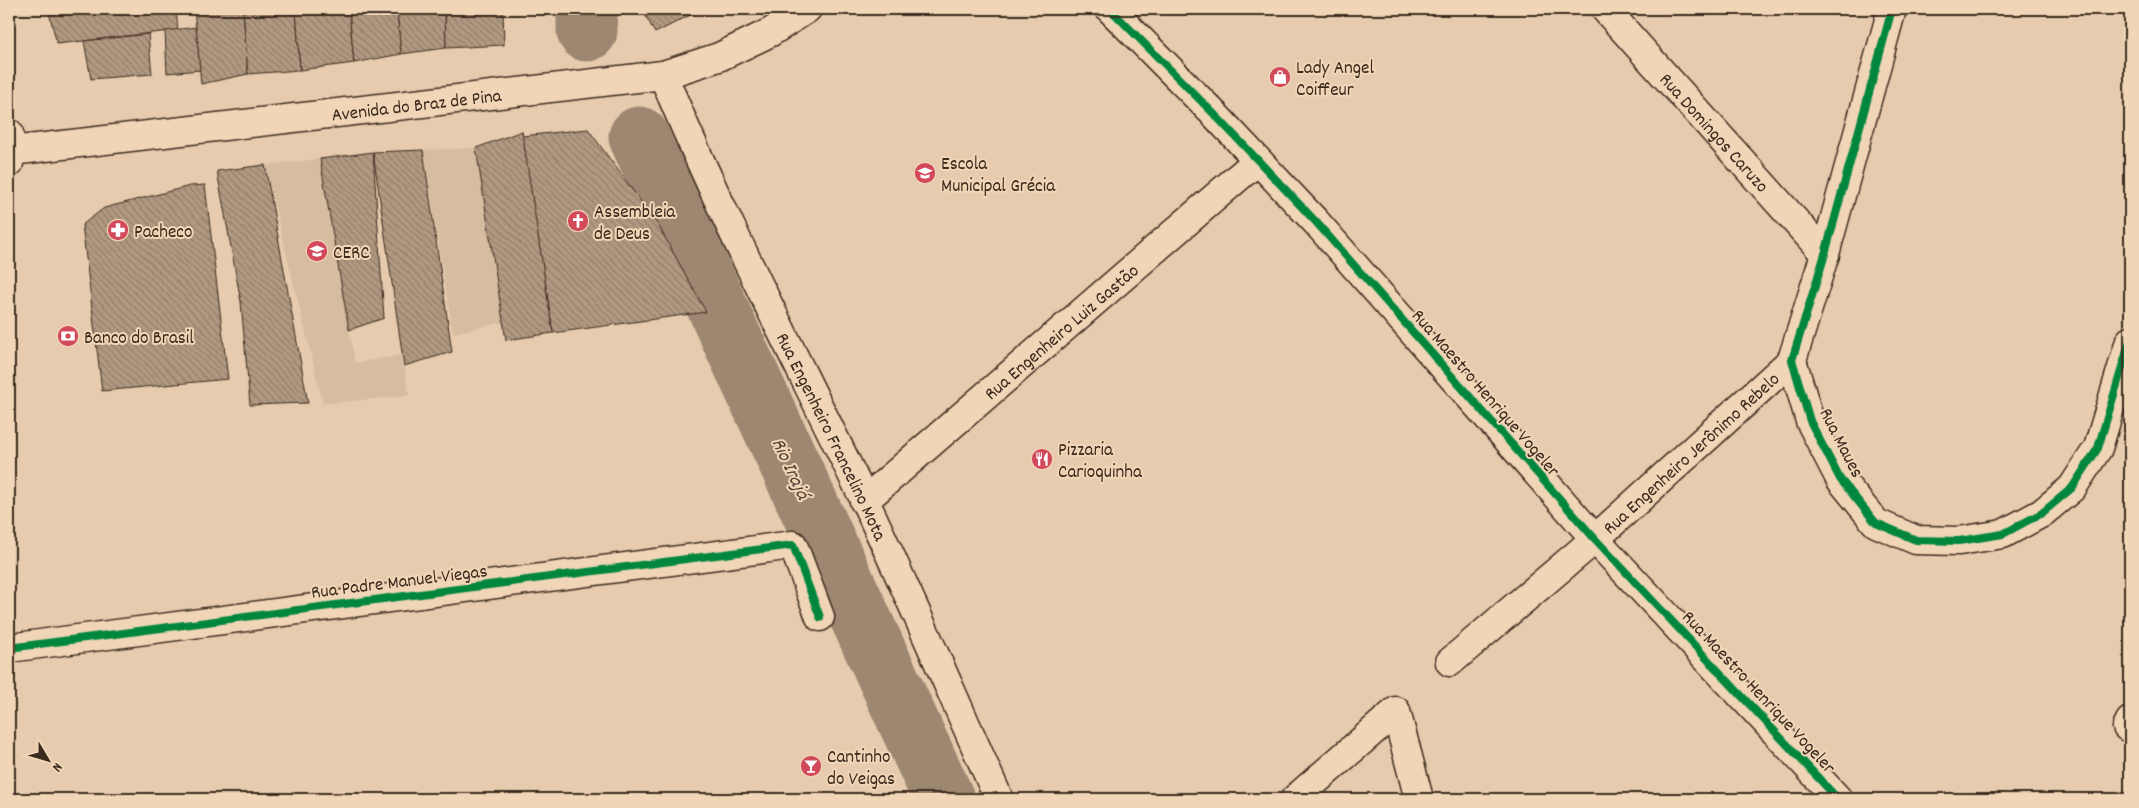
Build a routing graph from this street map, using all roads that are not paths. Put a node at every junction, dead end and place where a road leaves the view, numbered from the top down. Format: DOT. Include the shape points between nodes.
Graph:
graph roads {
  1 [pos="806,9"];
  2 [pos="1110,9"];
  3 [pos="1605,9"];
  4 [pos="1892,9"];
  5 [pos="663,75"];
  6 [pos="10,149"];
  7 [pos="1257,161"];
  8 [pos="1825,254"];
  9 [pos="2130,341"];
  10 [pos="1792,360"];
  11 [pos="864,501"];
  12 [pos="1595,538"];
  13 [pos="820,617"];
  14 [pos="9,648"];
  15 [pos="1450,662"];
  16 [pos="999,799"];
  17 [pos="1295,799"];
  18 [pos="1419,799"];
  19 [pos="1838,799"];
  1 -- 5 [label="street, Avenida do Braz de Pina" via="771,32 719,57"];
  2 -- 7 [label="street, Rua Maestro Henrique Vogeler"];
  3 -- 8 [label="street, Rua Domingos Caruzo"];
  4 -- 8 [label="street"];
  5 -- 6 [label="street, Avenida do Braz de Pina"];
  5 -- 11 [label="street, Rua Engenheiro Francelino Mota" via="728,220"];
  7 -- 11 [label="street, Rua Engenheiro Luiz Gastão"];
  7 -- 12 [label="street, Rua Maestro Henrique Vogeler" via="1316,222"];
  8 -- 10 [label="street"];
  9 -- 10 [label="street, Rua Maues" via="2098,448 2072,488 2042,513 2004,534 1959,540 1916,540 1876,523 1835,471 1810,421"];
  10 -- 12 [label="street, Rua Engenheiro Jerônimo Rebelo"];
  11 -- 16 [label="street, Rua Engenheiro Francelino Mota"];
  12 -- 15 [label="street, Rua Engenheiro Jerônimo Rebelo"];
  12 -- 19 [label="street, Rua Maestro Henrique Vogeler"];
  13 -- 14 [label="street, Rua Padre Manuel Viegas" via="793,546"];
  17 -- 18 [label="street" via="1396,711"];
}
